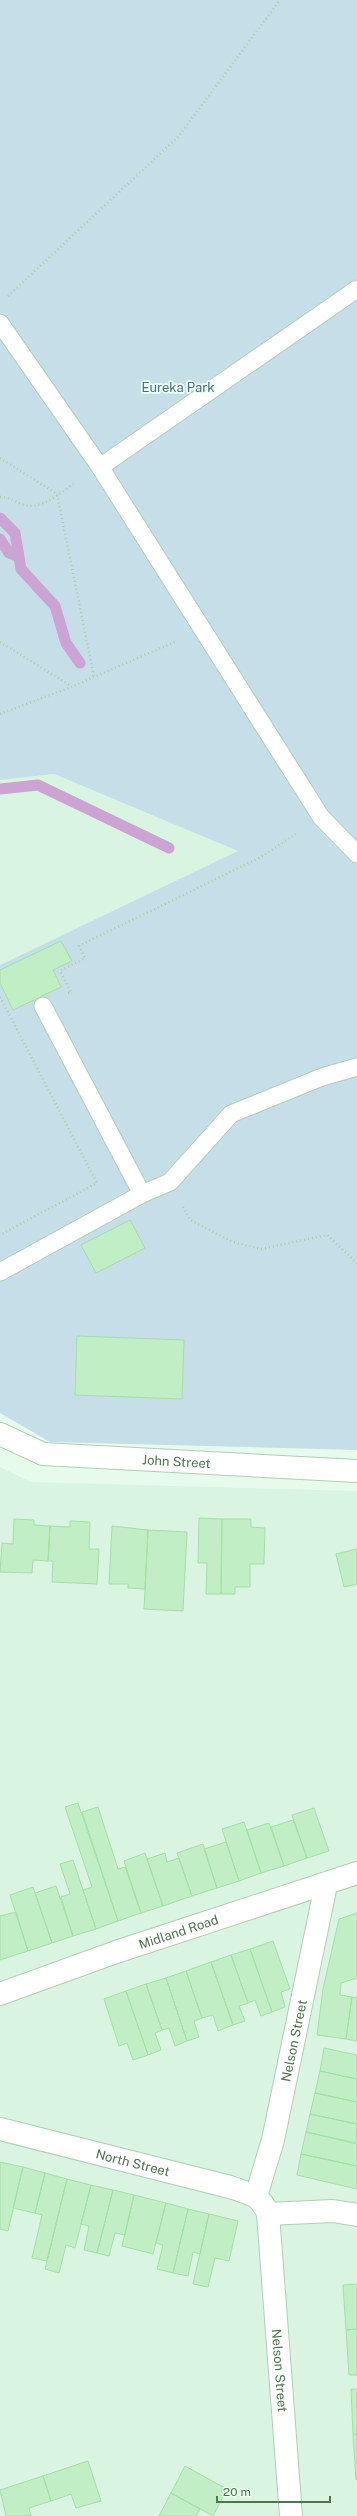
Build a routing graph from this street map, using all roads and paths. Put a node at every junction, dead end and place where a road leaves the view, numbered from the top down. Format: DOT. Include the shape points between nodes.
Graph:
graph roads {
  1 [pos="280,0"];
  2 [pos="357,288"];
  3 [pos="6,298"];
  4 [pos="0,323"];
  5 [pos="0,458"];
  6 [pos="100,467"];
  7 [pos="57,494"];
  8 [pos="0,496"];
  9 [pos="203,630"];
  10 [pos="0,642"];
  11 [pos="94,677"];
  12 [pos="71,687"];
  13 [pos="0,714"];
  14 [pos="321,817"];
  15 [pos="357,854"];
  16 [pos="0,997"];
  17 [pos="43,1006"];
  18 [pos="13,1022"];
  19 [pos="357,1067"];
  20 [pos="170,1182"];
  21 [pos="142,1194"];
  22 [pos="0,1235"];
  23 [pos="357,1263"];
  24 [pos="0,1272"];
  25 [pos="0,1434"];
  26 [pos="357,1471"];
  27 [pos="357,1873"];
  28 [pos="326,1885"];
  29 [pos="0,1994"];
  30 [pos="0,2129"];
  31 [pos="263,2204"];
  32 [pos="357,2215"];
  33 [pos="291,2516"];
  1 -- 3 [label="path" via="178,137"];
  2 -- 6 [label="lane"];
  4 -- 6 [label="lane"];
  5 -- 7 [label="path"];
  6 -- 9 [label="lane"];
  7 -- 8 [label="path" via="38,505 24,505"];
  7 -- 11 [label="path"];
  9 -- 11 [label="path"];
  9 -- 14 [label="lane"];
  10 -- 12 [label="path"];
  11 -- 12 [label="path"];
  12 -- 13 [label="path"];
  14 -- 15 [label="lane"];
  14 -- 17 [label="path" via="261,857 79,946 85,958 60,971 71,992"];
  16 -- 18 [label="path"];
  17 -- 18 [label="path"];
  17 -- 21 [label="lane"];
  18 -- 22 [label="path" via="97,1183"];
  19 -- 20 [label="lane" via="322,1077 231,1114"];
  20 -- 21 [label="lane"];
  20 -- 23 [label="path" via="190,1220 234,1242 261,1249 327,1235"];
  21 -- 24 [label="lane"];
  25 -- 26 [label="street, John Street" via="43,1454"];
  27 -- 28 [label="street, Midland Road"];
  28 -- 29 [label="street, Midland Road" via="116,1952"];
  28 -- 31 [label="street, Nelson Street" via="273,2140"];
  30 -- 31 [label="street, North Street"];
  31 -- 32 [label="street, North Street"];
  31 -- 33 [label="street, Nelson Street"];
}
